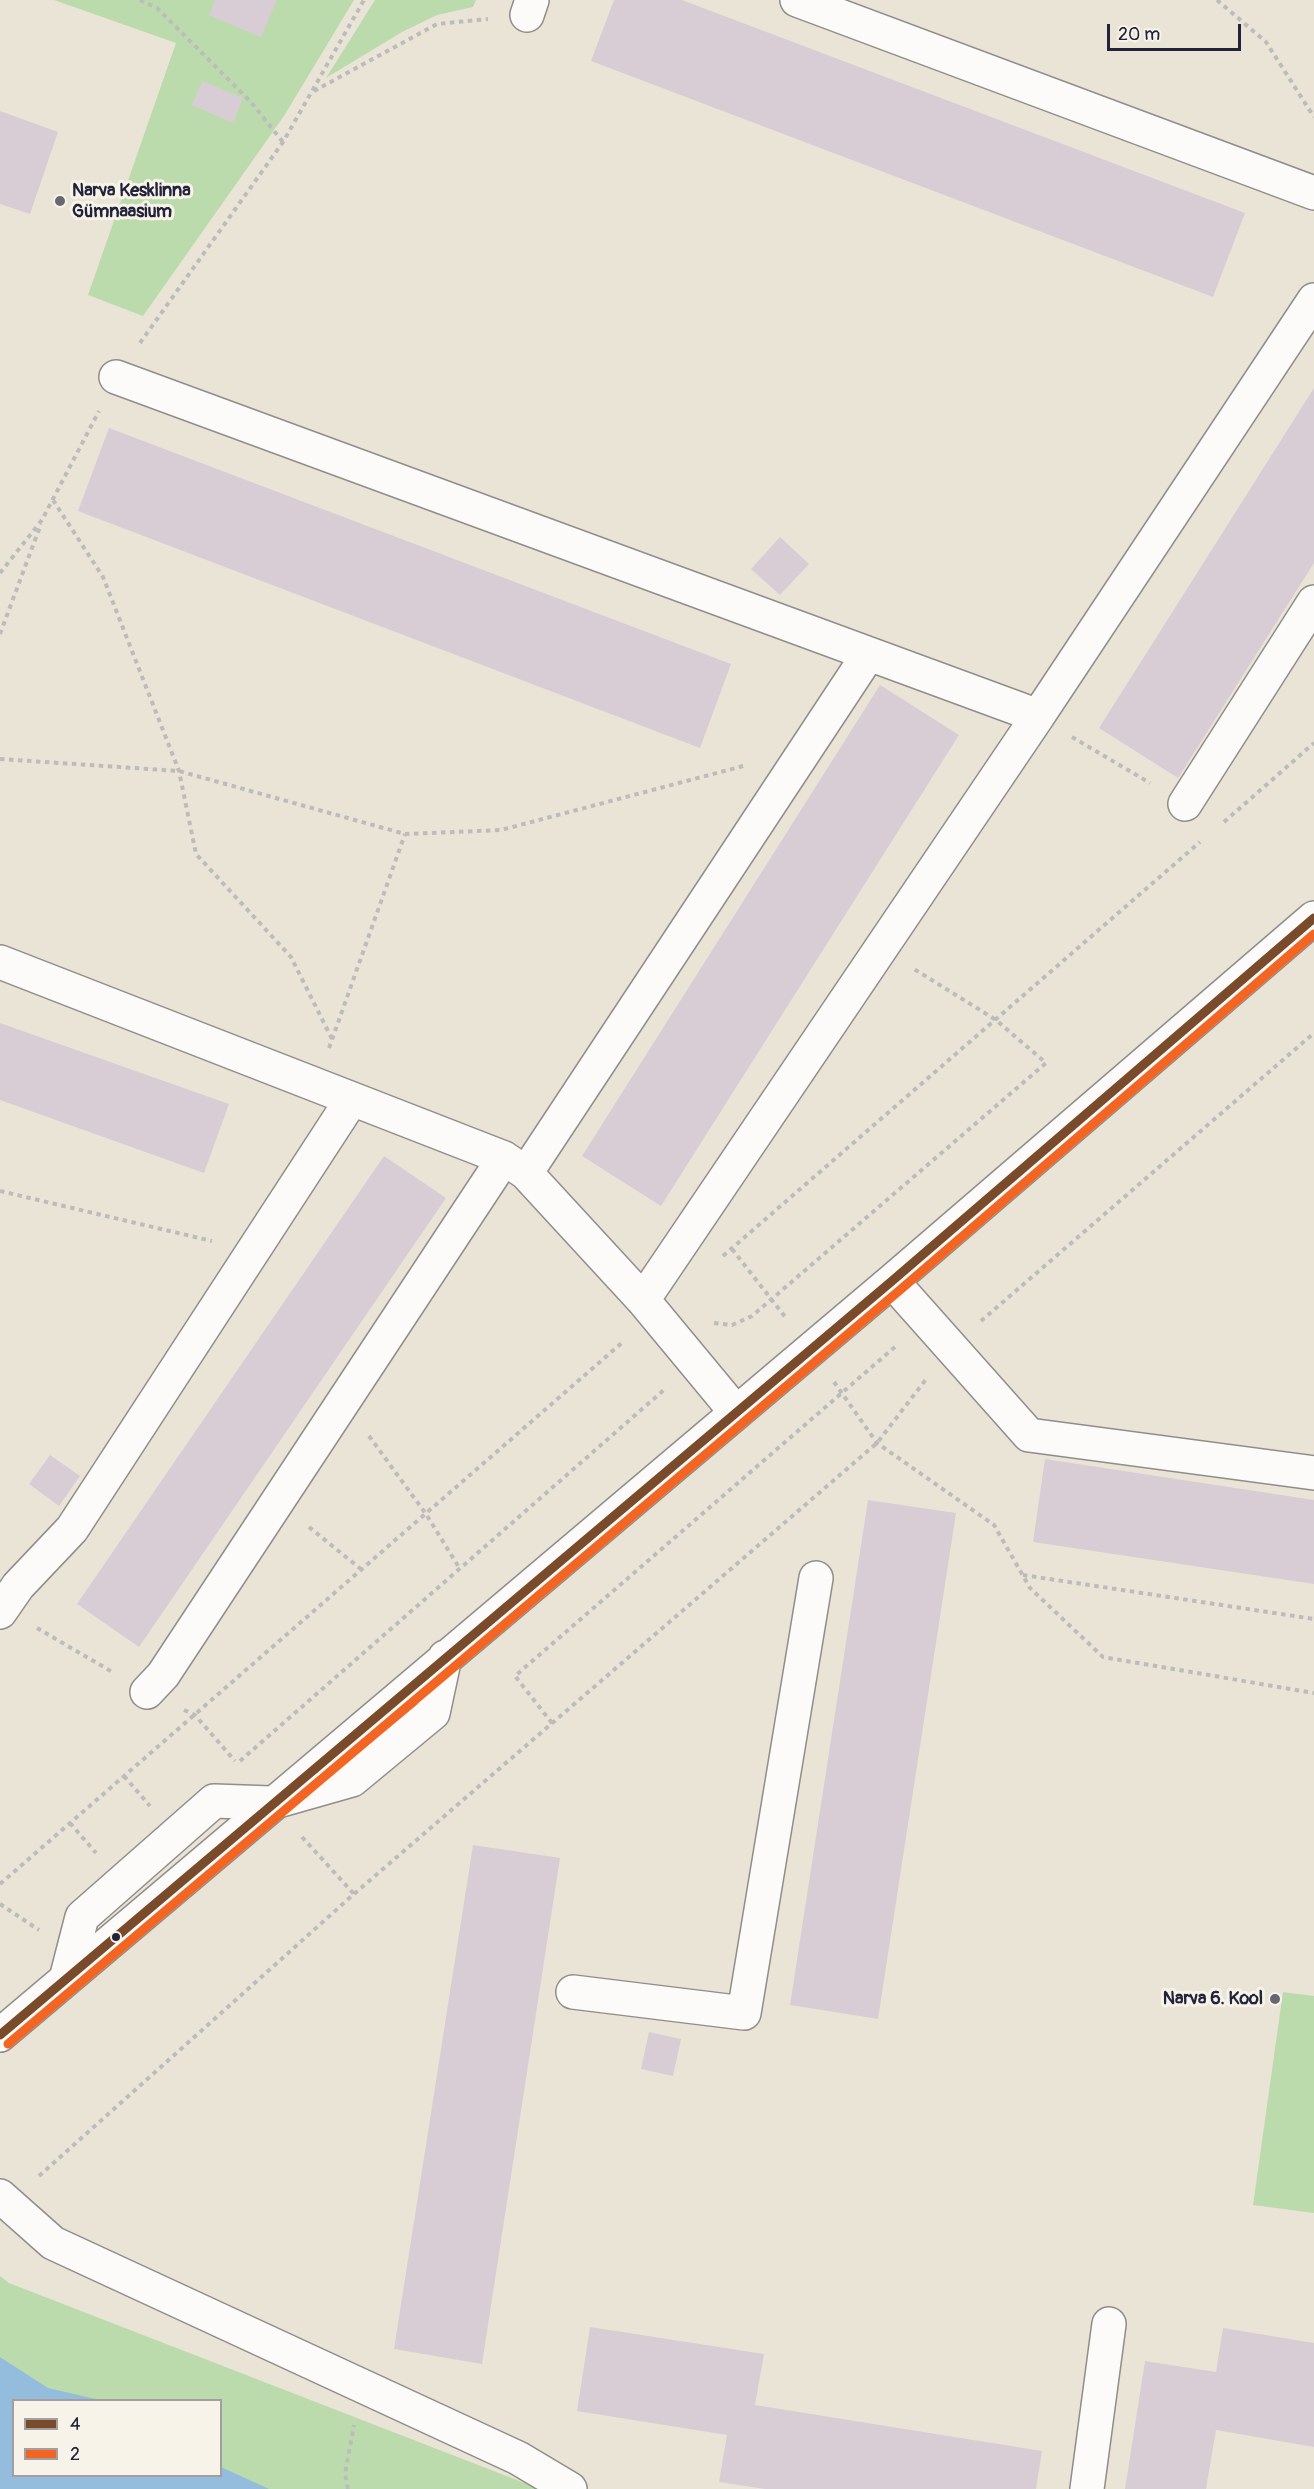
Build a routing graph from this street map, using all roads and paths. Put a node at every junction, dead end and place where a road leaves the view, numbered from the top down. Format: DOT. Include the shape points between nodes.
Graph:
graph roads {
  1 [pos="140,0"];
  2 [pos="364,0"];
  3 [pos="797,0"];
  4 [pos="1217,0"];
  5 [pos="530,7"];
  6 [pos="314,91"];
  7 [pos="1314,117"];
  8 [pos="283,142"];
  9 [pos="1314,193"];
  10 [pos="1314,300"];
  11 [pos="116,377"];
  12 [pos="52,500"];
  13 [pos="42,520"];
  14 [pos="0,573"];
  15 [pos="1314,602"];
  16 [pos="0,634"];
  17 [pos="868,655"];
  18 [pos="1038,716"];
  19 [pos="807,749"];
  20 [pos="0,759"];
  21 [pos="179,771"];
  22 [pos="1185,804"];
  23 [pos="405,834"];
  24 [pos="1314,918"];
  25 [pos="881,948"];
  26 [pos="0,962"];
  27 [pos="1314,1033"];
  28 [pos="332,1039"];
  29 [pos="315,1086"];
  30 [pos="352,1099"];
  31 [pos="515,1166"];
  32 [pos="0,1191"];
  33 [pos="253,1251"];
  34 [pos="892,1281"];
  35 [pos="643,1300"];
  36 [pos="927,1320"];
  37 [pos="712,1323"];
  38 [pos="951,1347"];
  39 [pos="695,1363"];
  40 [pos="344,1401"];
  41 [pos="735,1411"];
  42 [pos="877,1443"];
  43 [pos="1314,1473"];
  44 [pos="277,1502"];
  45 [pos="460,1569"];
  46 [pos="362,1570"];
  47 [pos="1023,1575"];
  48 [pos="816,1578"];
  49 [pos="5,1596"];
  50 [pos="1314,1619"];
  51 [pos="147,1692"];
  52 [pos="1314,1693"];
  53 [pos="195,1715"];
  54 [pos="552,1723"];
  55 [pos="237,1764"];
  56 [pos="124,1776"];
  57 [pos="153,1808"];
  58 [pos="70,1824"];
  59 [pos="99,1855"];
  60 [pos="0,1904"];
  61 [pos="42,1932"];
  62 [pos="573,1992"];
  63 [pos="0,2035"];
  64 [pos="4,2200"];
  65 [pos="1109,2324"];
  66 [pos="362,2386"];
  67 [pos="348,2489"];
  68 [pos="570,2489"];
  69 [pos="1087,2489"];
  1 -- 8 [label="path" via="157,8 250,101"];
  2 -- 6 [label="path"];
  3 -- 9 [label="street"];
  4 -- 7 [label="path" via="1266,42"];
  5 -- 6 [label="path" via="437,24"];
  6 -- 8 [label="path"];
  8 -- 11 [label="path"];
  10 -- 18 [label="street"];
  11 -- 12 [label="path"];
  11 -- 17 [label="street"];
  12 -- 13 [label="path"];
  12 -- 21 [label="path" via="103,578"];
  13 -- 14 [label="path"];
  13 -- 16 [label="path"];
  15 -- 22 [label="street"];
  17 -- 18 [label="street"];
  17 -- 19 [label="street"];
  18 -- 22 [label="path"];
  18 -- 25 [label="street"];
  19 -- 23 [label="path" via="501,830"];
  19 -- 31 [label="street"];
  20 -- 21 [label="path"];
  21 -- 23 [label="path"];
  21 -- 28 [label="path" via="196,854 291,957"];
  23 -- 28 [label="path"];
  24 -- 34 [label="street"];
  25 -- 35 [label="street"];
  25 -- 37 [label="path" via="996,1020 1046,1062 752,1316 732,1325"];
  26 -- 29 [label="street"];
  27 -- 38 [label="path"];
  28 -- 29 [label="path"];
  29 -- 30 [label="street"];
  30 -- 31 [label="street"];
  30 -- 33 [label="street"];
  31 -- 35 [label="street"];
  31 -- 40 [label="street"];
  32 -- 33 [label="path"];
  33 -- 49 [label="street" via="72,1529"];
  34 -- 36 [label="street"];
  34 -- 41 [label="street"];
  35 -- 39 [label="street"];
  36 -- 38 [label="street"];
  36 -- 54 [label="path" via="515,1676"];
  38 -- 42 [label="path"];
  38 -- 43 [label="street" via="1029,1435"];
  39 -- 41 [label="street"];
  39 -- 45 [label="path"];
  40 -- 44 [label="street"];
  40 -- 45 [label="path" via="426,1514"];
  41 -- 63 [label="street"];
  42 -- 47 [label="path" via="994,1525"];
  42 -- 54 [label="path"];
  44 -- 46 [label="path"];
  44 -- 51 [label="street" via="163,1675"];
  45 -- 55 [label="path"];
  47 -- 50 [label="path"];
  47 -- 52 [label="path" via="1030,1588 1103,1657"];
  48 -- 62 [label="street" via="744,2013"];
  49 -- 51 [label="path"];
  51 -- 53 [label="path"];
  54 -- 64 [label="path"];
  56 -- 57 [label="path"];
  58 -- 59 [label="path"];
  60 -- 61 [label="path"];
  64 -- 66 [label="street" via="53,2243"];
  65 -- 69 [label="street"];
  66 -- 67 [label="path" via="345,2474"];
  66 -- 68 [label="street" via="518,2458"];
}
